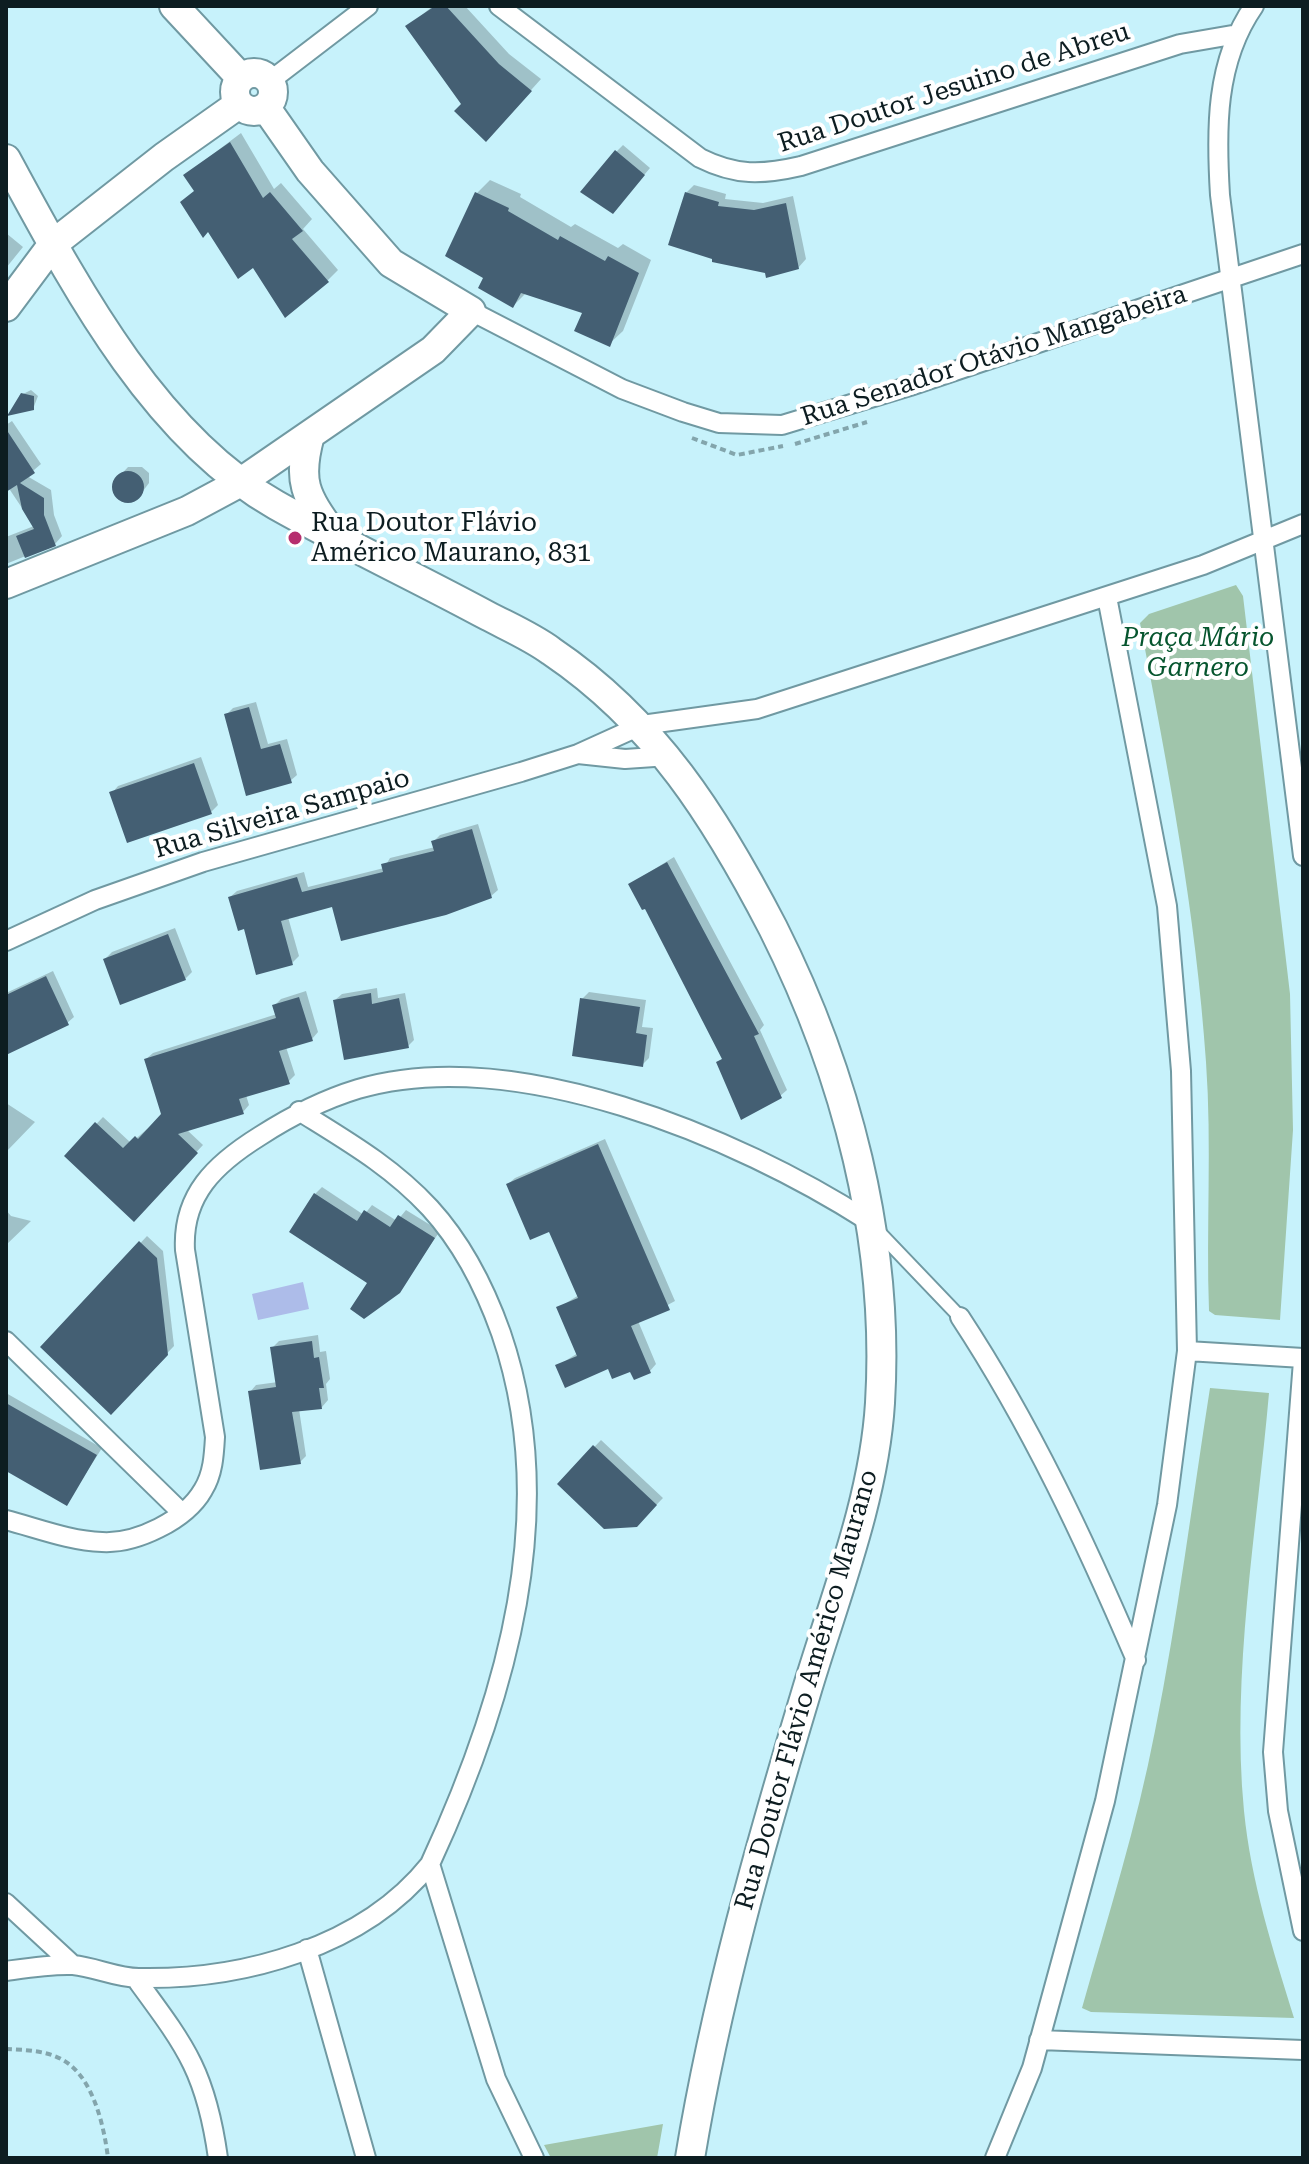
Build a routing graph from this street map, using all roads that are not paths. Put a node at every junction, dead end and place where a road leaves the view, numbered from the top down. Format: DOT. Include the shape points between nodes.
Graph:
graph roads {
  1 [pos="174,6"];
  2 [pos="368,6"];
  3 [pos="499,6"];
  4 [pos="1254,6"];
  5 [pos="1238,34"];
  6 [pos="254,93"];
  7 [pos="6,159"];
  8 [pos="53,244"];
  9 [pos="1303,254"];
  10 [pos="1232,280"];
  11 [pos="6,307"];
  12 [pos="471,311"];
  13 [pos="508,330"];
  14 [pos="452,334"];
  15 [pos="310,435"];
  16 [pos="241,482"];
  17 [pos="1303,524"];
  18 [pos="333,534"];
  19 [pos="1266,542"];
  20 [pos="6,584"];
  21 [pos="1107,597"];
  22 [pos="642,725"];
  23 [pos="578,754"];
  24 [pos="669,756"];
  25 [pos="1303,856"];
  26 [pos="6,941"];
  27 [pos="299,1111"];
  28 [pos="868,1221"];
  29 [pos="960,1317"];
  30 [pos="6,1341"];
  31 [pos="1187,1351"];
  32 [pos="1303,1360"];
  33 [pos="182,1513"];
  34 [pos="6,1520"];
  35 [pos="1136,1660"];
  36 [pos="430,1864"];
  37 [pos="1299,1899"];
  38 [pos="6,1903"];
  39 [pos="1303,1931"];
  40 [pos="307,1949"];
  41 [pos="73,1965"];
  42 [pos="6,1971"];
  43 [pos="136,1979"];
  44 [pos="1039,2040"];
  45 [pos="1303,2050"];
  46 [pos="218,2158"];
  47 [pos="366,2158"];
  48 [pos="534,2158"];
  49 [pos="690,2158"];
  50 [pos="995,2158"];
  1 -- 6 [label="main road, Rua Senador Otávio Mangabeira"];
  2 -- 6 [label="street"];
  3 -- 5 [label="street, Rua Doutor Jesuino de Abreu" via="700,158 748,175 801,166 1180,44"];
  4 -- 5 [label="street"];
  5 -- 10 [label="street" via="1226,67 1217,140"];
  6 -- 8 [label="main road"];
  6 -- 12 [label="main road, Rua Senador Otávio Mangabeira" via="310,171 391,263"];
  7 -- 8 [label="main road, Rua Doutor Flávio Américo Maurano"];
  8 -- 11 [label="main road"];
  8 -- 16 [label="main road, Rua Doutor Flávio Américo Maurano" via="168,413"];
  9 -- 10 [label="street, Rua Senador Otávio Mangabeira"];
  10 -- 13 [label="street, Rua Senador Otávio Mangabeira" via="782,425 719,423 683,412 622,389"];
  10 -- 19 [label="street"];
  12 -- 13 [label="street, Rua Senador Otávio Mangabeira"];
  12 -- 14 [label="main road"];
  13 -- 14 [label="street"];
  14 -- 15 [label="main road"];
  15 -- 16 [label="main road"];
  15 -- 18 [label="main road, Rua Doutor Flávio Américo Maurano" via="304,483"];
  16 -- 18 [label="main road, Rua Doutor Flávio Américo Maurano"];
  16 -- 20 [label="main road" via="187,511"];
  17 -- 19 [label="street, Rua Silveira Sampaio"];
  18 -- 22 [label="main road, Rua Doutor Flávio Américo Maurano" via="551,650"];
  19 -- 21 [label="street, Rua Silveira Sampaio"];
  19 -- 25 [label="street"];
  21 -- 22 [label="street, Rua Silveira Sampaio" via="757,709"];
  21 -- 31 [label="street" via="1167,906 1181,1071"];
  22 -- 23 [label="street, Rua Silveira Sampaio"];
  22 -- 24 [label="main road, Rua Doutor Flávio Américo Maurano"];
  23 -- 24 [label="street, Rua Silveira Sampaio"];
  23 -- 26 [label="street, Rua Silveira Sampaio" via="203,862 95,900"];
  24 -- 28 [label="main road, Rua Doutor Flávio Américo Maurano" via="747,877 794,970 828,1055"];
  27 -- 28 [label="street" via="360,1089 411,1081 549,1085 721,1143 821,1191"];
  27 -- 33 [label="street" via="236,1152 206,1179 184,1224 215,1437 213,1466 203,1491"];
  27 -- 36 [label="street" via="379,1159 432,1210 458,1245 492,1308 525,1423 527,1517 513,1621 495,1698"];
  28 -- 29 [label="street"];
  28 -- 49 [label="main road, Rua Doutor Flávio Américo Maurano" via="881,1304 880,1406 871,1461 856,1529 758,1854"];
  29 -- 35 [label="street" via="1042,1457"];
  30 -- 33 [label="street"];
  31 -- 32 [label="street"];
  31 -- 35 [label="street" via="1167,1505"];
  32 -- 37 [label="street" via="1273,1752 1278,1811"];
  33 -- 34 [label="street" via="127,1540 102,1542"];
  35 -- 44 [label="street" via="1105,1801"];
  36 -- 40 [label="street" via="414,1884 378,1911"];
  36 -- 48 [label="street" via="496,2079"];
  37 -- 39 [label="street"];
  38 -- 41 [label="street"];
  40 -- 43 [label="street" via="283,1960 229,1971"];
  40 -- 47 [label="street"];
  41 -- 42 [label="street"];
  41 -- 43 [label="street"];
  43 -- 46 [label="street" via="195,2064 212,2112"];
  44 -- 45 [label="street"];
  44 -- 50 [label="street"];
}
